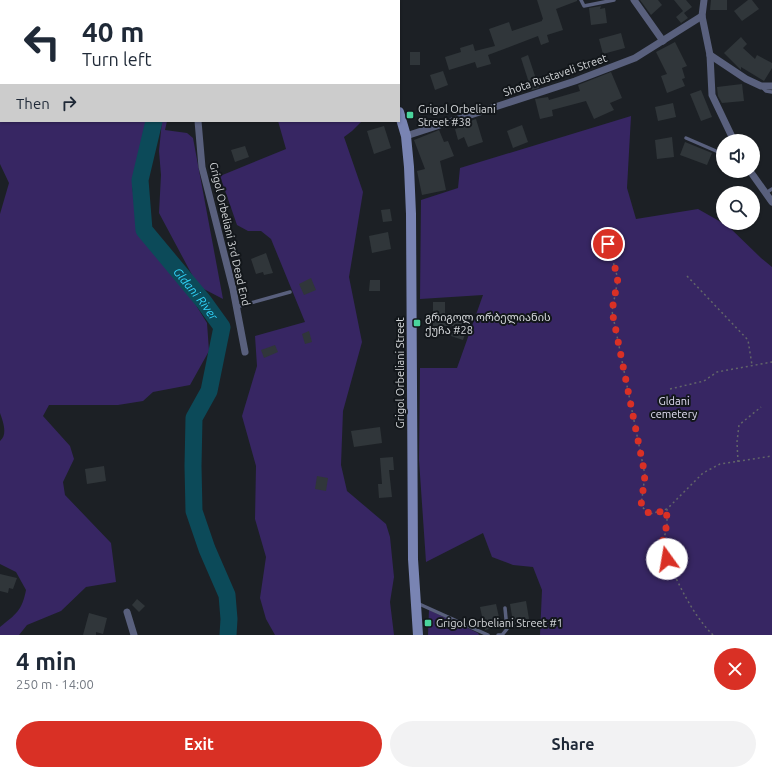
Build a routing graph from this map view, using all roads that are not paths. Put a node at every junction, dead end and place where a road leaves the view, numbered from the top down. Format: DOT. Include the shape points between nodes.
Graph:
graph roads {
  1 [pos="581,0"];
  2 [pos="614,0"];
  3 [pos="634,0"];
  4 [pos="704,0"];
  5 [pos="702,16"];
  6 [pos="663,41"];
  7 [pos="710,55"];
  8 [pos="761,86"];
  9 [pos="772,86"];
  10 [pos="772,92"];
  11 [pos="400,115"];
  12 [pos="198,122"];
  13 [pos="731,134"];
  14 [pos="406,136"];
  15 [pos="686,138"];
  16 [pos="716,151"];
  17 [pos="755,178"];
  18 [pos="772,189"];
  19 [pos="765,194"];
  20 [pos="772,202"];
  21 [pos="290,292"];
  22 [pos="236,307"];
  23 [pos="245,352"];
  24 [pos="416,603"];
  25 [pos="505,608"];
  26 [pos="127,612"];
  27 [pos="134,635"];
  28 [pos="418,635"];
  29 [pos="488,635"];
  30 [pos="498,635"];
  1 -- 2 [label="lane" via="584,6"];
  3 -- 6 [label="street"];
  4 -- 5 [label="street"];
  5 -- 6 [label="street, Shota Rustaveli Street"];
  5 -- 7 [label="street"];
  6 -- 14 [label="street, Shota Rustaveli Street" via="635,58 575,81"];
  7 -- 8 [label="street"];
  7 -- 13 [label="street" via="712,95"];
  8 -- 9 [label="street"];
  8 -- 10 [label="lane"];
  11 -- 14 [label="main road, Grigol Orbeliani Street"];
  12 -- 22 [label="street, Grigol Orbeliani 3rd Dead End" via="202,167"];
  14 -- 24 [label="main road, Grigol Orbeliani Street" via="410,167 412,551"];
  15 -- 16 [label="lane"];
  17 -- 19 [label="street"];
  18 -- 19 [label="lane"];
  19 -- 20 [label="street"];
  21 -- 22 [label="lane"];
  22 -- 23 [label="street, Grigol Orbeliani 3rd Dead End"];
  24 -- 28 [label="main road, Grigol Orbeliani Street"];
  24 -- 29 [label="lane"];
  25 -- 30 [label="lane" via="506,629"];
  26 -- 27 [label="street"];
}
